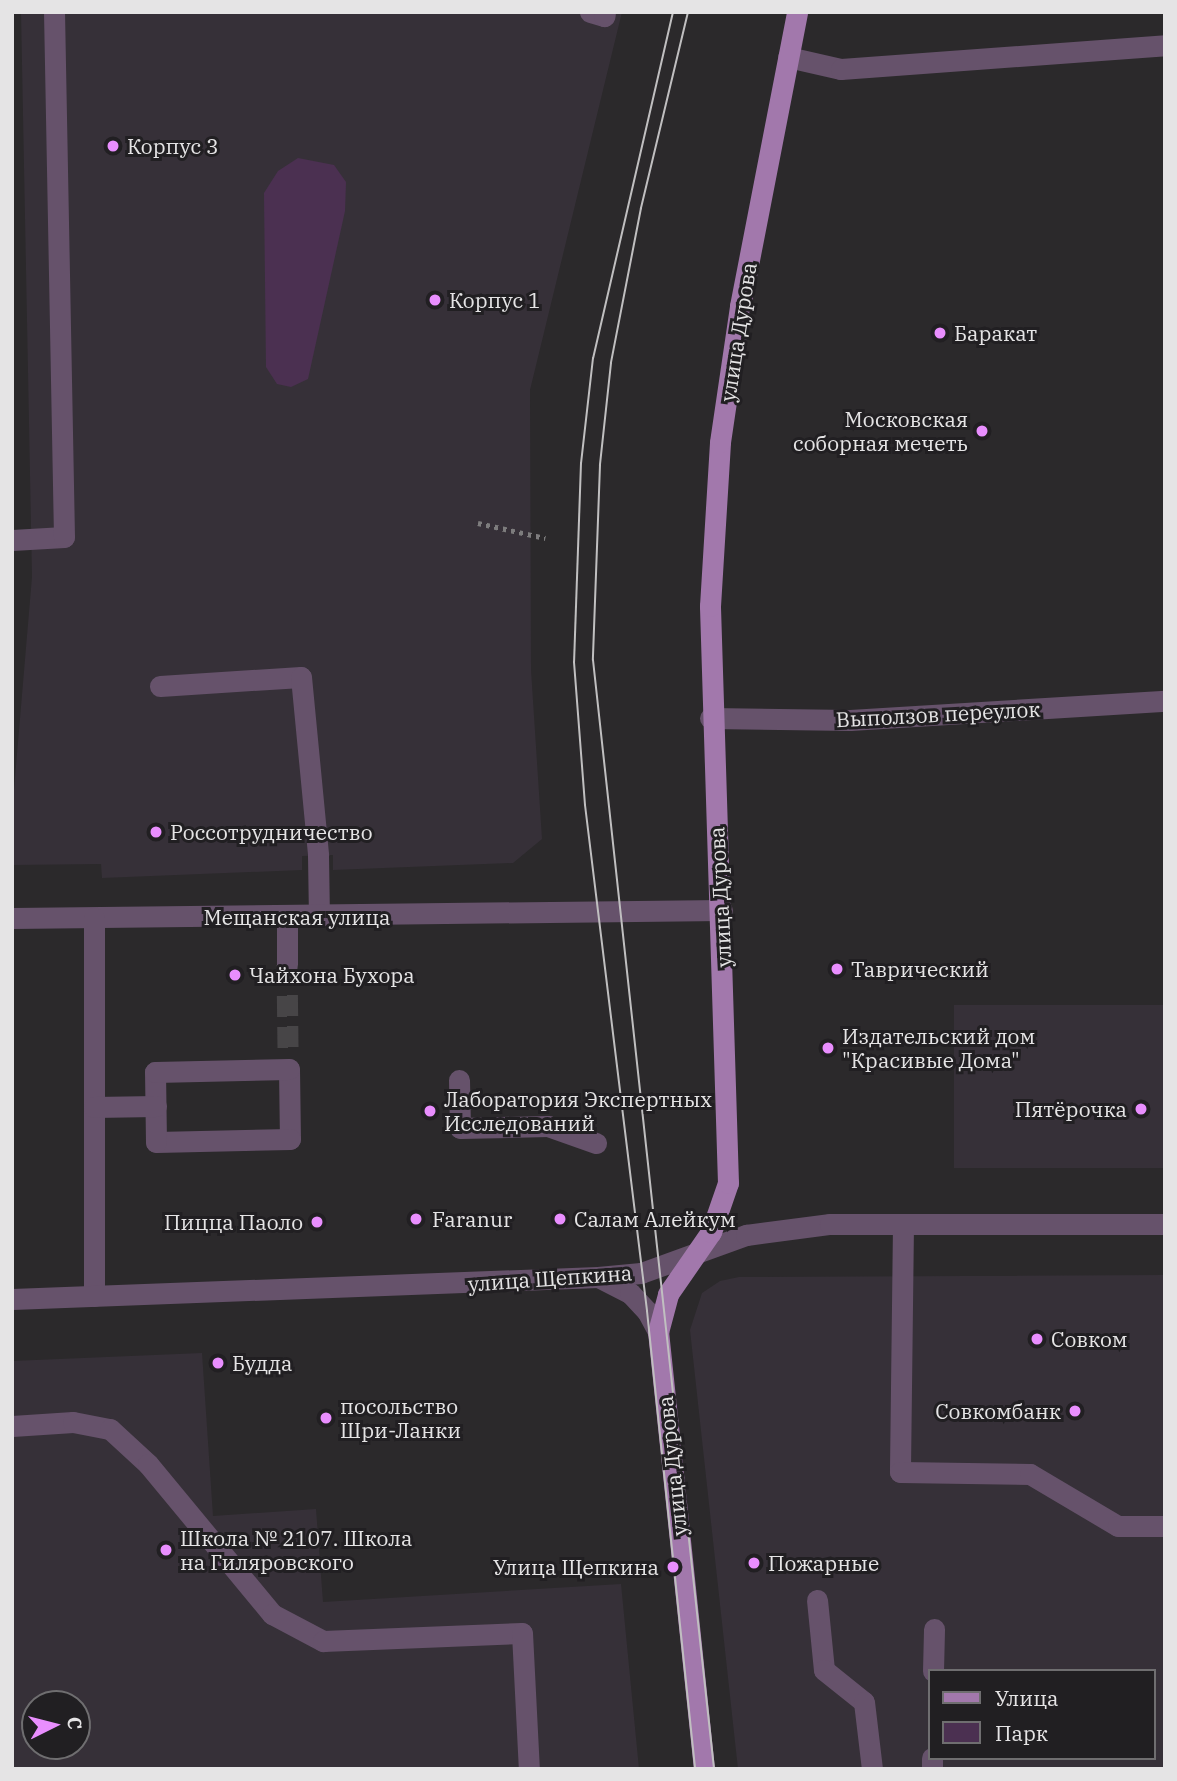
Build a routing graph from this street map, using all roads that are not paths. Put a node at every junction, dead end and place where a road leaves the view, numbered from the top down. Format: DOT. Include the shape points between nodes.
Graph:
graph roads {
  1 [pos="54,12"];
  2 [pos="590,12"];
  3 [pos="605,12"];
  4 [pos="797,12"];
  5 [pos="1165,45"];
  6 [pos="788,57"];
  7 [pos="12,540"];
  8 [pos="160,687"];
  9 [pos="1165,701"];
  10 [pos="710,718"];
  11 [pos="722,910"];
  12 [pos="287,917"];
  13 [pos="319,917"];
  14 [pos="12,918"];
  15 [pos="94,918"];
  16 [pos="287,964"];
  17 [pos="459,1080"];
  18 [pos="156,1106"];
  19 [pos="94,1107"];
  20 [pos="596,1143"];
  21 [pos="903,1224"];
  22 [pos="1165,1224"];
  23 [pos="690,1257"];
  24 [pos="598,1277"];
  25 [pos="94,1296"];
  26 [pos="12,1299"];
  27 [pos="658,1332"];
  28 [pos="12,1426"];
  29 [pos="1165,1527"];
  30 [pos="817,1600"];
  31 [pos="934,1629"];
  32 [pos="933,1669"];
  33 [pos="529,1769"];
  34 [pos="704,1769"];
  35 [pos="872,1769"];
  1 -- 7 [label="street" via="64,537"];
  2 -- 3 [label="street"];
  4 -- 6 [label="main road, улица Дурова"];
  5 -- 6 [label="street" via="841,69"];
  6 -- 10 [label="main road, улица Дурова" via="720,442 710,606"];
  8 -- 13 [label="street" via="300,677 318,855"];
  9 -- 10 [label="street, Выползов переулок" via="850,720"];
  10 -- 11 [label="main road, улица Дурова"];
  11 -- 13 [label="street, Мещанская улица"];
  11 -- 23 [label="main road, улица Дурова" via="728,1183 711,1232"];
  12 -- 13 [label="street, Мещанская улица"];
  12 -- 15 [label="street, Мещанская улица"];
  12 -- 16 [label="street"];
  14 -- 15 [label="street, Мещанская улица"];
  15 -- 19 [label="street"];
  17 -- 20 [label="street" via="460,1128 548,1126"];
  18 -- 18 [label="street" via="155,1072 288,1061 290,1139 156,1142"];
  18 -- 19 [label="street"];
  19 -- 25 [label="street"];
  21 -- 22 [label="street, улица Щепкина"];
  21 -- 23 [label="street, улица Щепкина" via="789,1228 746,1235"];
  21 -- 29 [label="street" via="900,1472 1030,1474 1118,1526"];
  23 -- 24 [label="street, улица Щепкина"];
  23 -- 27 [label="main road, улица Дурова" via="668,1294"];
  24 -- 25 [label="street, улица Щепкина"];
  24 -- 27 [label="street" via="630,1293"];
  25 -- 26 [label="street, улица Щепкина"];
  27 -- 34 [label="main road, улица Дурова"];
  28 -- 33 [label="street" via="73,1422 110,1429 148,1465 272,1614 323,1641 522,1633"];
  30 -- 35 [label="street" via="824,1670 864,1702"];
  31 -- 32 [label="street"];
}
